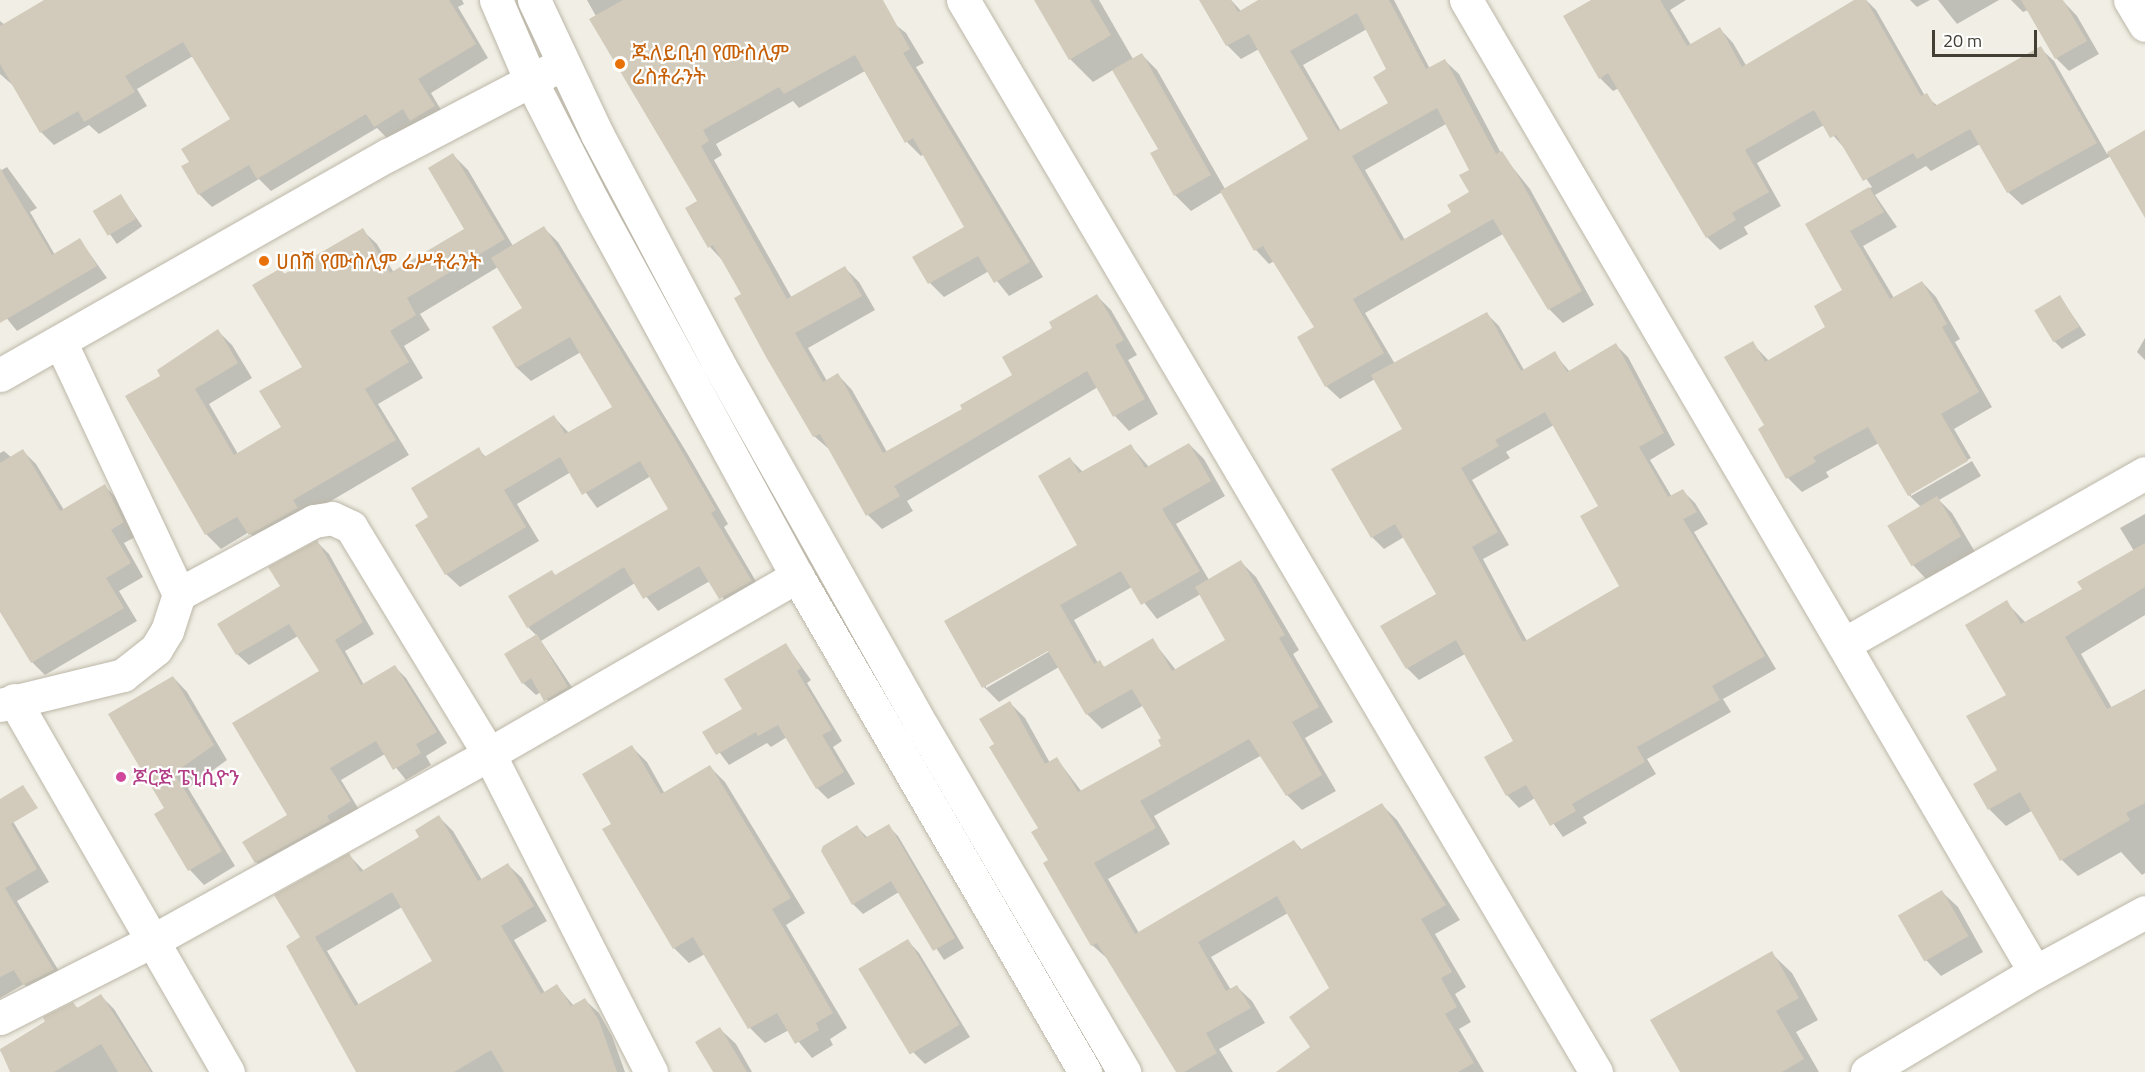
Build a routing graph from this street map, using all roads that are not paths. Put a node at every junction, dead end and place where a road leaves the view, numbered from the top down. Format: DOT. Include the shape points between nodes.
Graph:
graph roads {
  1 [pos="496,0"];
  2 [pos="534,0"];
  3 [pos="963,0"];
  4 [pos="1466,0"];
  5 [pos="2130,0"];
  6 [pos="2145,25"];
  7 [pos="564,65"];
  8 [pos="530,78"];
  9 [pos="61,343"];
  10 [pos="0,375"];
  11 [pos="2145,473"];
  12 [pos="797,576"];
  13 [pos="179,594"];
  14 [pos="1844,644"];
  15 [pos="7,703"];
  16 [pos="489,754"];
  17 [pos="2145,912"];
  18 [pos="154,940"];
  19 [pos="2034,972"];
  20 [pos="0,1018"];
  21 [pos="1071,1067"];
  22 [pos="228,1072"];
  23 [pos="651,1072"];
  24 [pos="1124,1072"];
  25 [pos="1596,1072"];
  26 [pos="1867,1072"];
  1 -- 8 [label="street"];
  2 -- 7 [label="street"];
  3 -- 25 [label="street"];
  4 -- 14 [label="street"];
  5 -- 6 [label="street"];
  7 -- 8 [label="street"];
  7 -- 24 [label="street" via="717,361"];
  8 -- 9 [label="street"];
  8 -- 12 [label="street"];
  9 -- 10 [label="street"];
  9 -- 13 [label="street"];
  11 -- 14 [label="street"];
  12 -- 16 [label="street"];
  12 -- 21 [label="street"];
  13 -- 15 [label="street" via="167,631 156,649 123,675"];
  13 -- 16 [label="street" via="314,521 324,518 351,526"];
  14 -- 19 [label="street"];
  15 -- 18 [label="street"];
  16 -- 18 [label="street"];
  16 -- 23 [label="street"];
  17 -- 19 [label="street"];
  18 -- 20 [label="street"];
  18 -- 22 [label="street"];
  19 -- 26 [label="street"];
}
